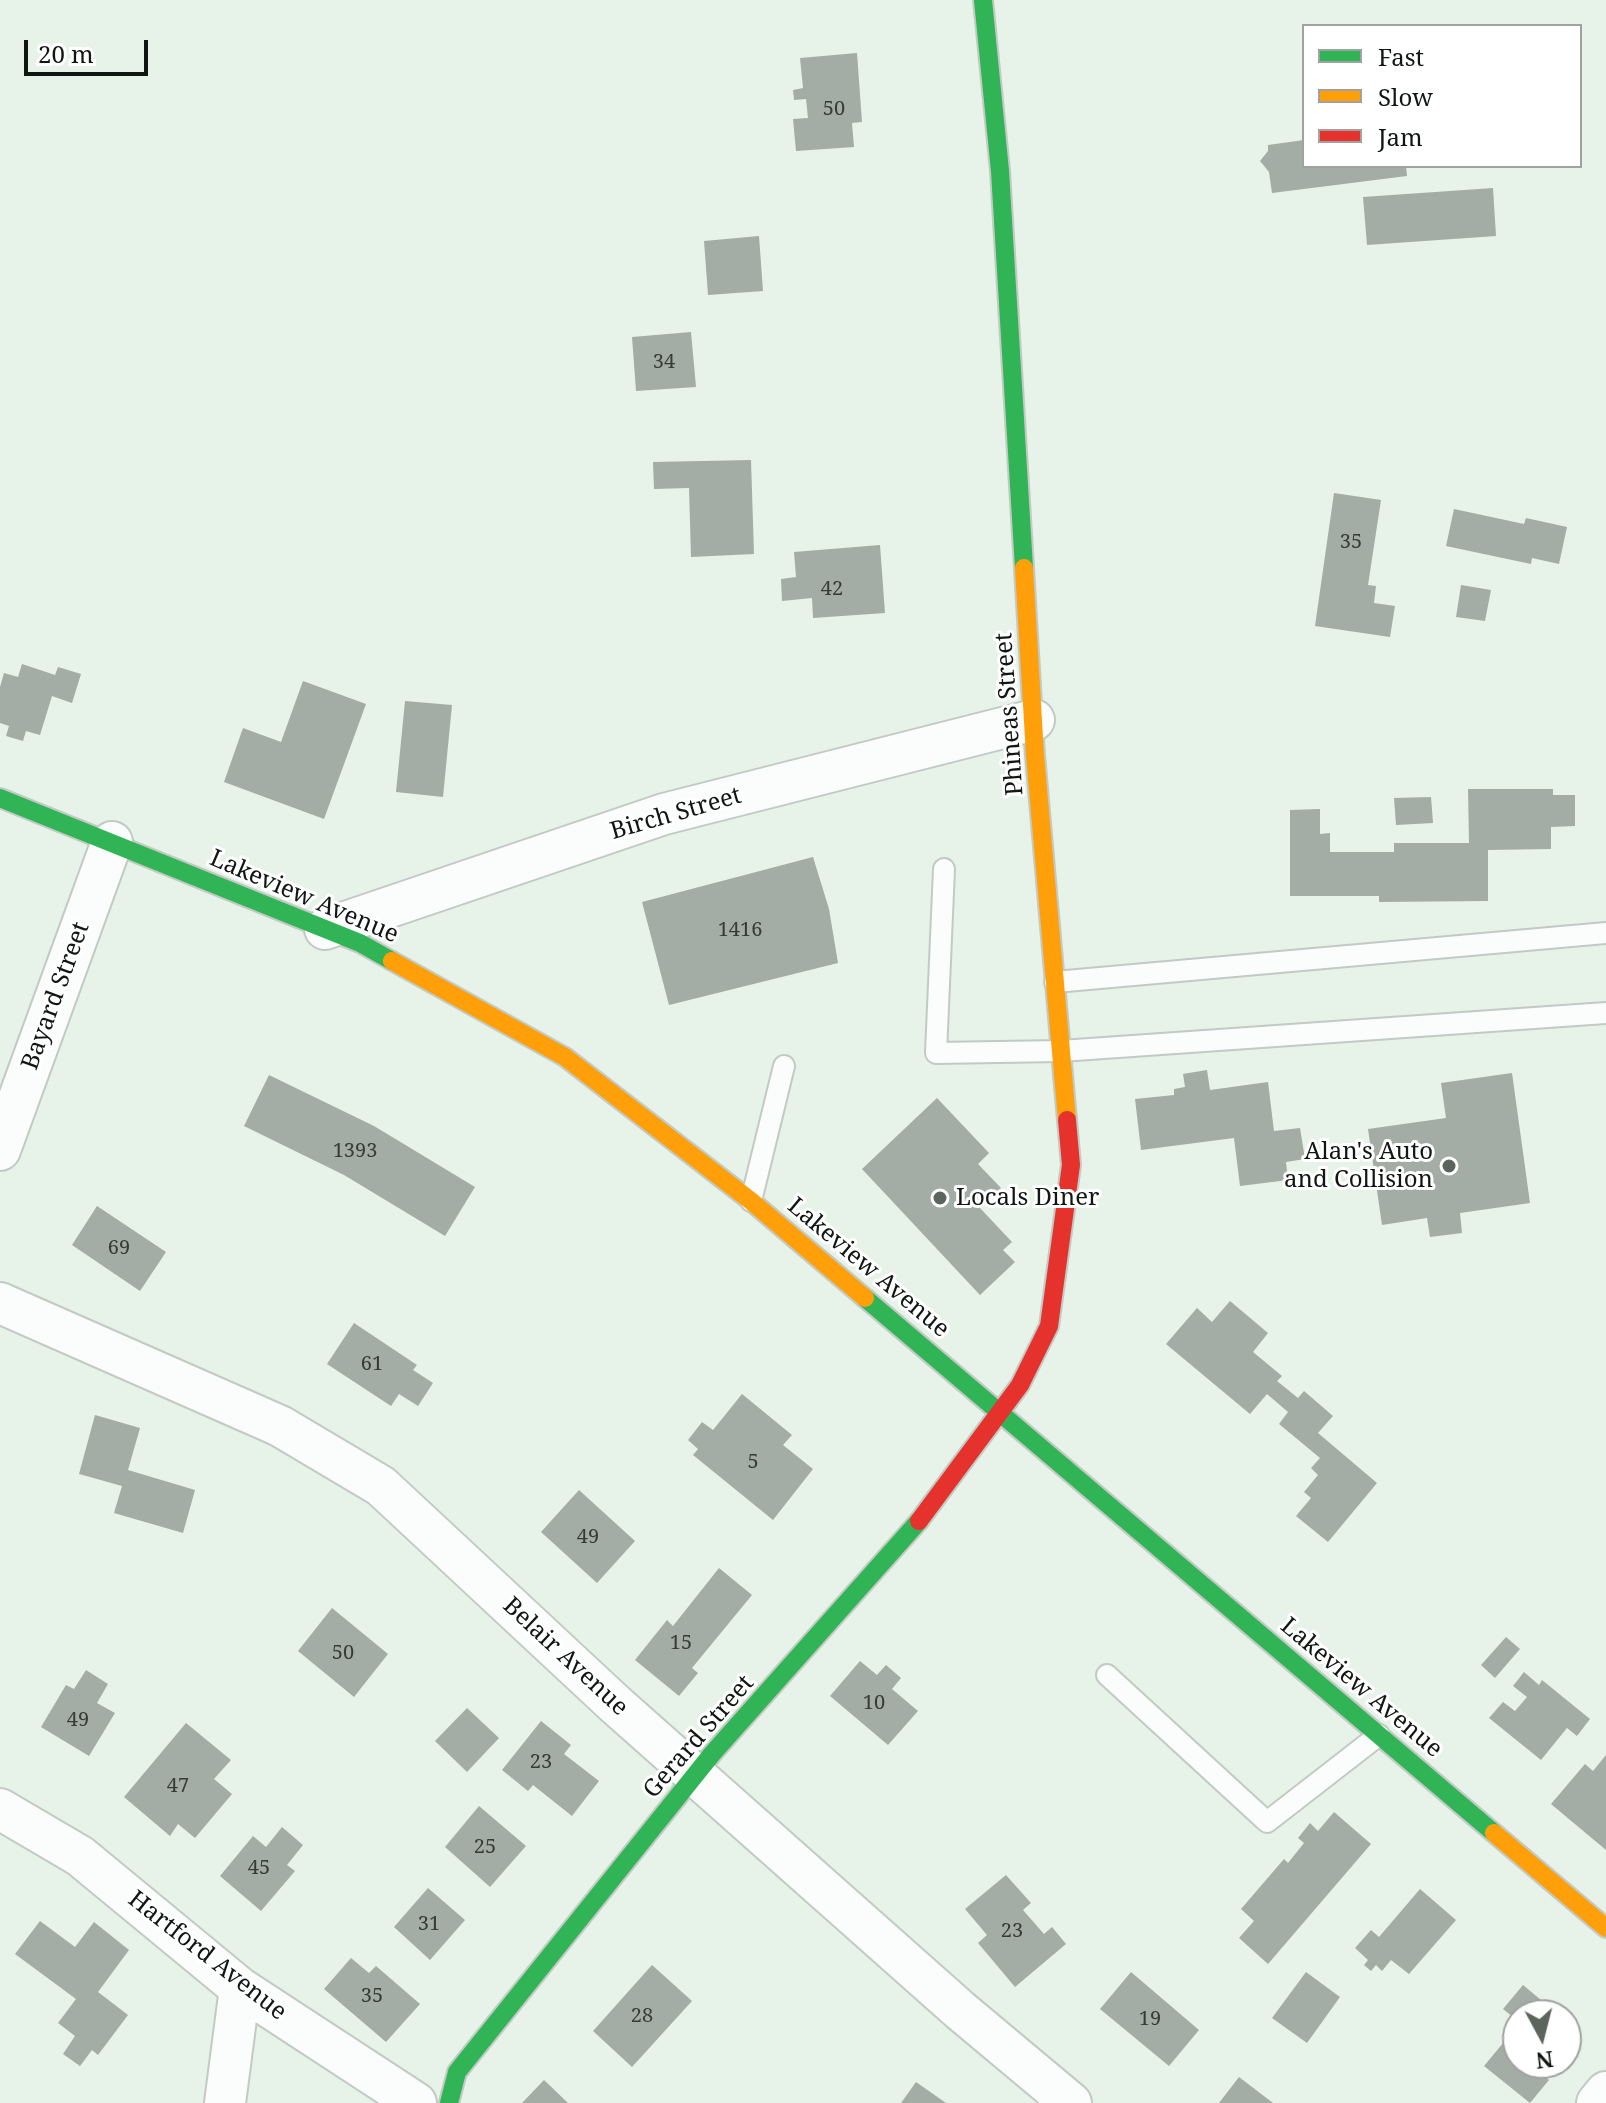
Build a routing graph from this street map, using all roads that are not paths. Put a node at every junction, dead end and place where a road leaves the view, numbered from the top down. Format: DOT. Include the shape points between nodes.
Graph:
graph roads {
  1 [pos="983,0"];
  2 [pos="1034,720"];
  3 [pos="0,798"];
  4 [pos="112,842"];
  5 [pos="944,869"];
  6 [pos="325,929"];
  7 [pos="1606,933"];
  8 [pos="1055,982"];
  9 [pos="1606,1013"];
  10 [pos="1061,1051"];
  11 [pos="784,1066"];
  12 [pos="0,1150"];
  13 [pos="751,1201"];
  14 [pos="0,1303"];
  15 [pos="1001,1412"];
  16 [pos="1107,1675"];
  17 [pos="1379,1735"];
  18 [pos="695,1775"];
  19 [pos="0,1809"];
  20 [pos="1606,1928"];
  21 [pos="240,1988"];
  22 [pos="1606,2092"];
  23 [pos="225,2103"];
  24 [pos="416,2103"];
  25 [pos="449,2103"];
  26 [pos="1071,2103"];
  27 [pos="1597,2103"];
  1 -- 2 [label="street, Phineas Street" via="1000,171"];
  2 -- 6 [label="street, Birch Street" via="664,814"];
  2 -- 8 [label="street, Phineas Street"];
  3 -- 4 [label="street, Lakeview Avenue"];
  4 -- 6 [label="street, Lakeview Avenue"];
  4 -- 12 [label="street, Bayard Street"];
  5 -- 10 [label="lane" via="936,1053"];
  6 -- 13 [label="street, Lakeview Avenue" via="360,943 565,1057"];
  7 -- 8 [label="lane"];
  8 -- 10 [label="street, Phineas Street"];
  9 -- 10 [label="lane"];
  10 -- 15 [label="street, Phineas Street" via="1071,1165 1049,1326"];
  11 -- 13 [label="lane"];
  13 -- 15 [label="street, Lakeview Avenue"];
  14 -- 18 [label="street, Belair Avenue" via="280,1426 381,1486"];
  15 -- 17 [label="street, Lakeview Avenue"];
  15 -- 18 [label="street, Gerard Street" via="899,1547"];
  16 -- 17 [label="lane" via="1267,1822"];
  17 -- 20 [label="street, Lakeview Avenue"];
  18 -- 25 [label="street, Gerard Street" via="457,2072"];
  18 -- 26 [label="street, Belair Avenue"];
  19 -- 21 [label="street, Hartford Avenue" via="80,1856"];
  21 -- 23 [label="street"];
  21 -- 24 [label="street, Hartford Avenue"];
  22 -- 27 [label="street"];
}
